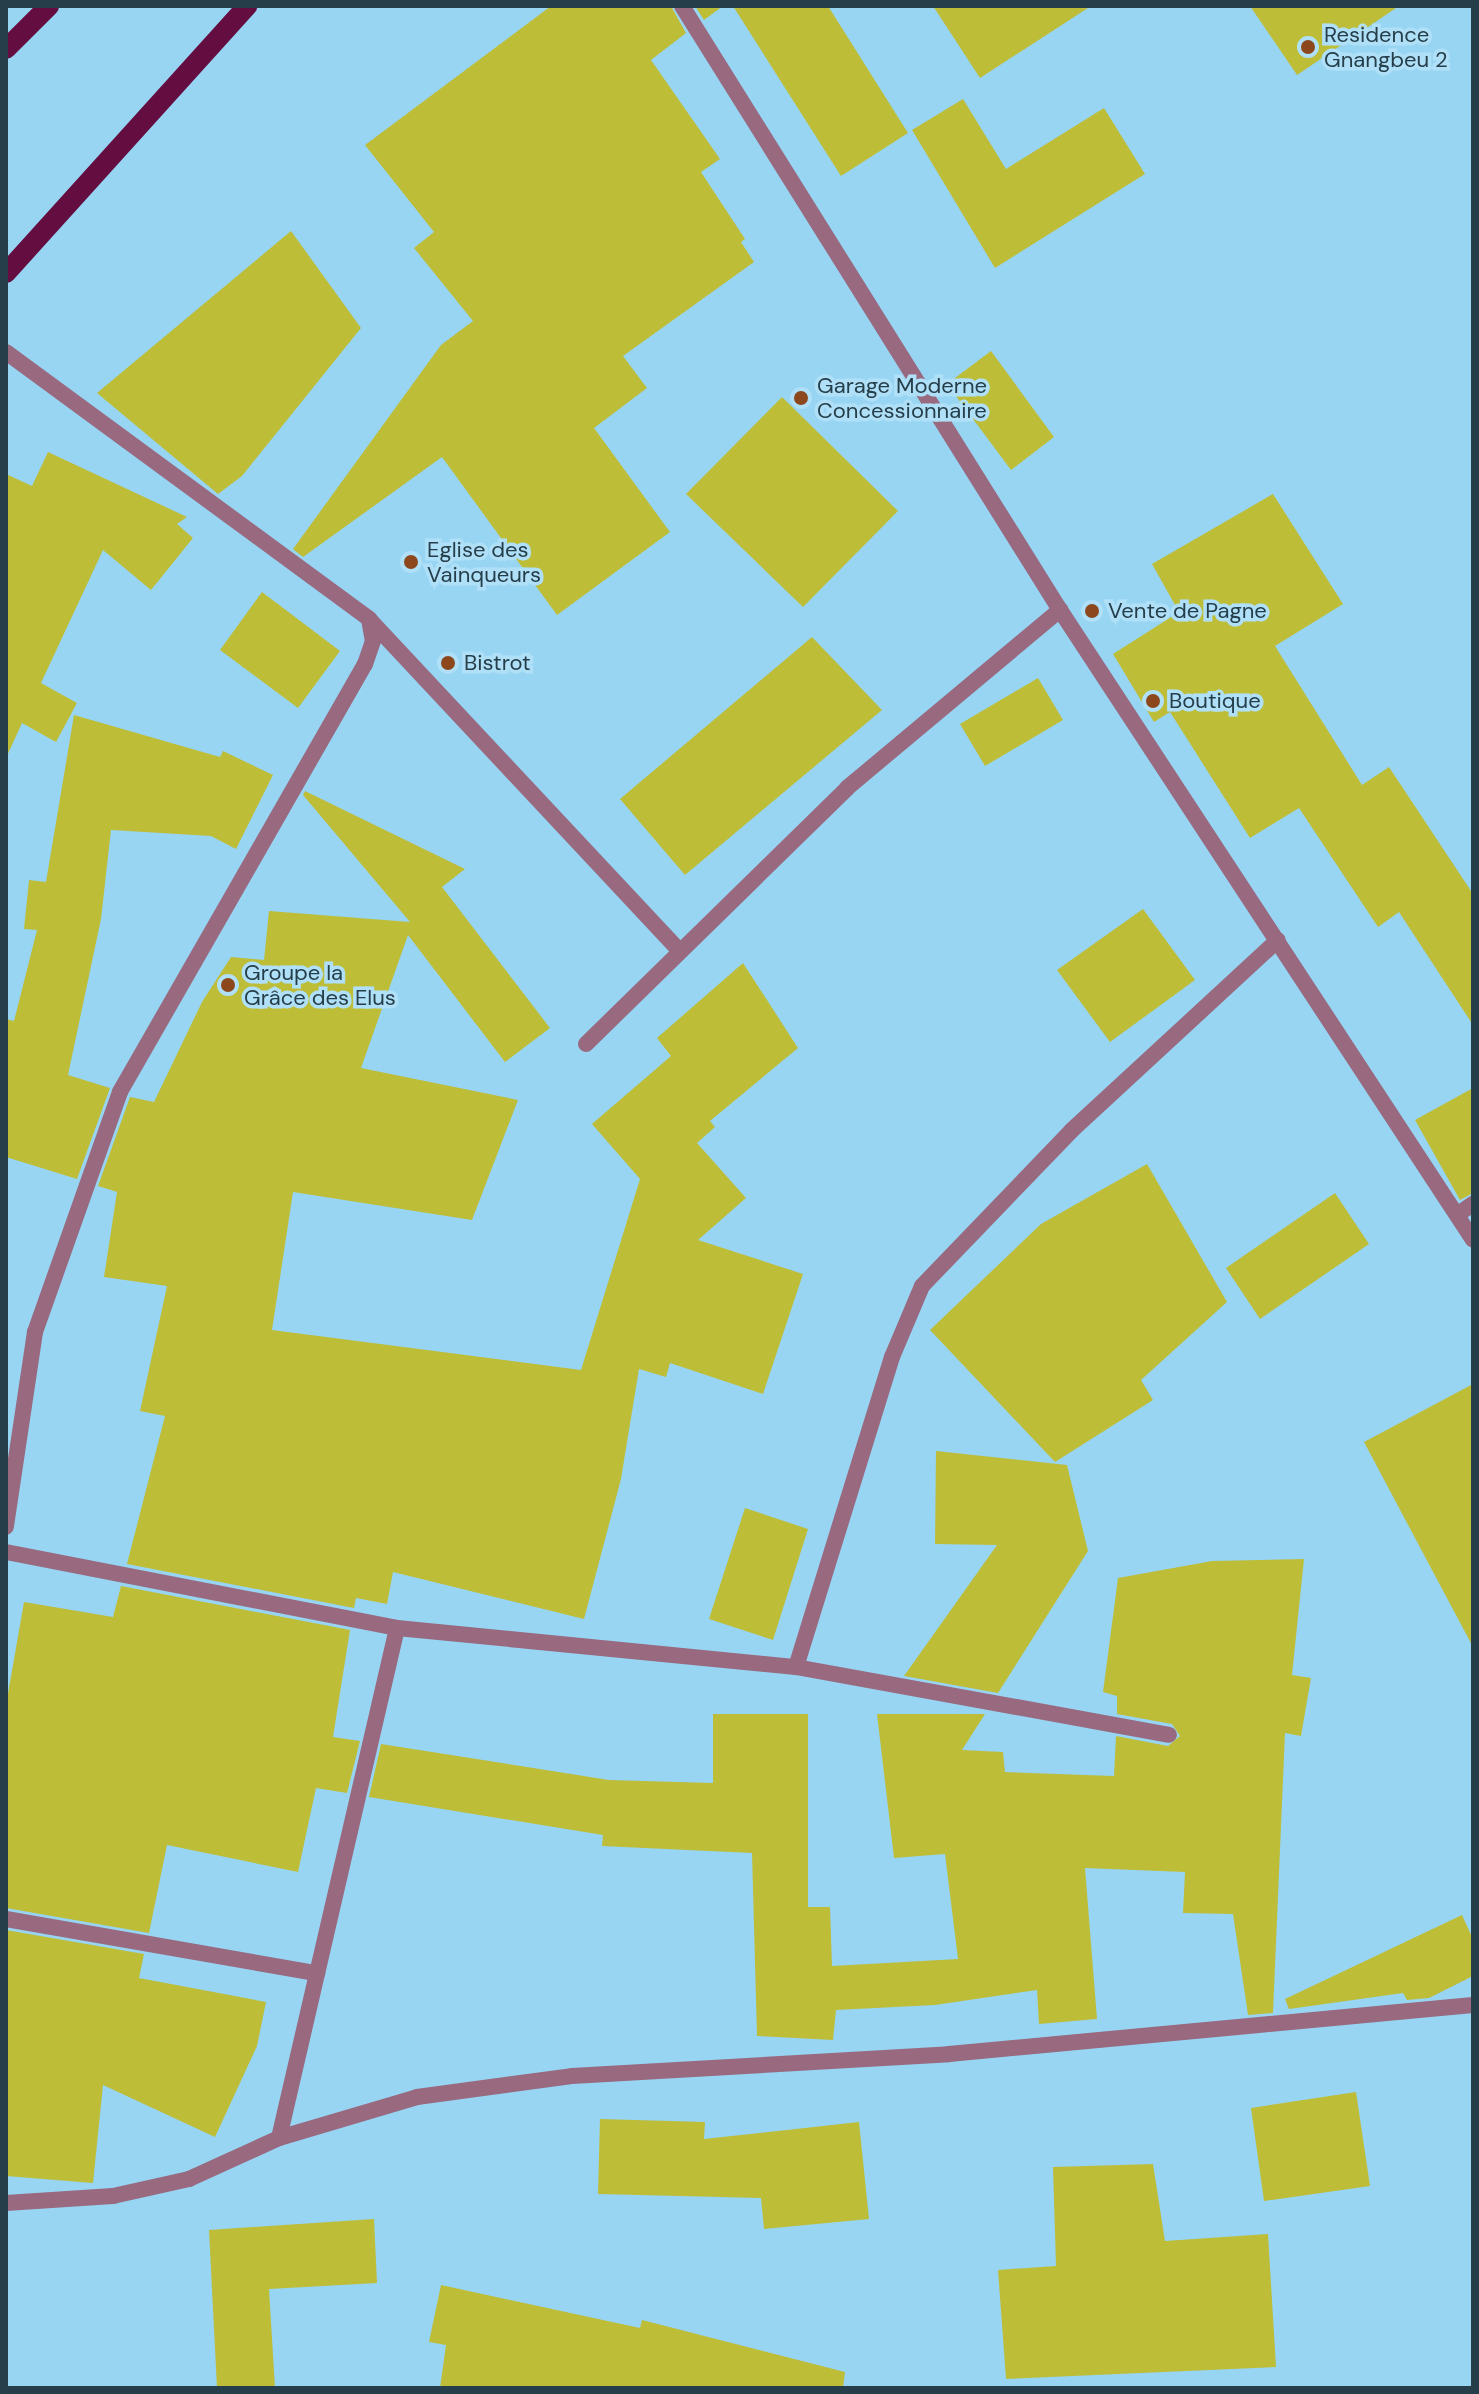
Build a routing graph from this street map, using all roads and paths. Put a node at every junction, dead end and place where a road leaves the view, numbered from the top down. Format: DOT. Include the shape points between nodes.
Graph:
graph roads {
  1 [pos="49,6"];
  2 [pos="247,6"];
  3 [pos="682,6"];
  4 [pos="6,49"];
  5 [pos="6,273"];
  6 [pos="6,352"];
  7 [pos="1060,610"];
  8 [pos="369,619"];
  9 [pos="1278,940"];
  10 [pos="678,949"];
  11 [pos="586,1044"];
  12 [pos="1473,1204"];
  13 [pos="1457,1215"];
  14 [pos="1473,1240"];
  15 [pos="6,1527"];
  16 [pos="6,1552"];
  17 [pos="397,1628"];
  18 [pos="796,1667"];
  19 [pos="1169,1735"];
  20 [pos="6,1919"];
  21 [pos="317,1973"];
  22 [pos="1473,2005"];
  23 [pos="279,2138"];
  24 [pos="6,2203"];
  1 -- 4 [label="main road"];
  2 -- 5 [label="main road"];
  3 -- 7 [label="street"];
  6 -- 8 [label="street"];
  7 -- 9 [label="street"];
  7 -- 10 [label="street" via="847,788"];
  8 -- 10 [label="street"];
  8 -- 15 [label="street" via="373,641 365,664 120,1092 35,1332"];
  9 -- 13 [label="street"];
  9 -- 18 [label="street" via="1061,1141 922,1286 892,1357"];
  10 -- 11 [label="street"];
  12 -- 13 [label="street"];
  13 -- 14 [label="street"];
  16 -- 17 [label="street"];
  17 -- 18 [label="street"];
  17 -- 21 [label="street"];
  18 -- 19 [label="street"];
  20 -- 21 [label="street"];
  21 -- 23 [label="street"];
  22 -- 23 [label="street" via="949,2054 572,2076 417,2097"];
  23 -- 24 [label="street" via="189,2179 113,2196"];
}
